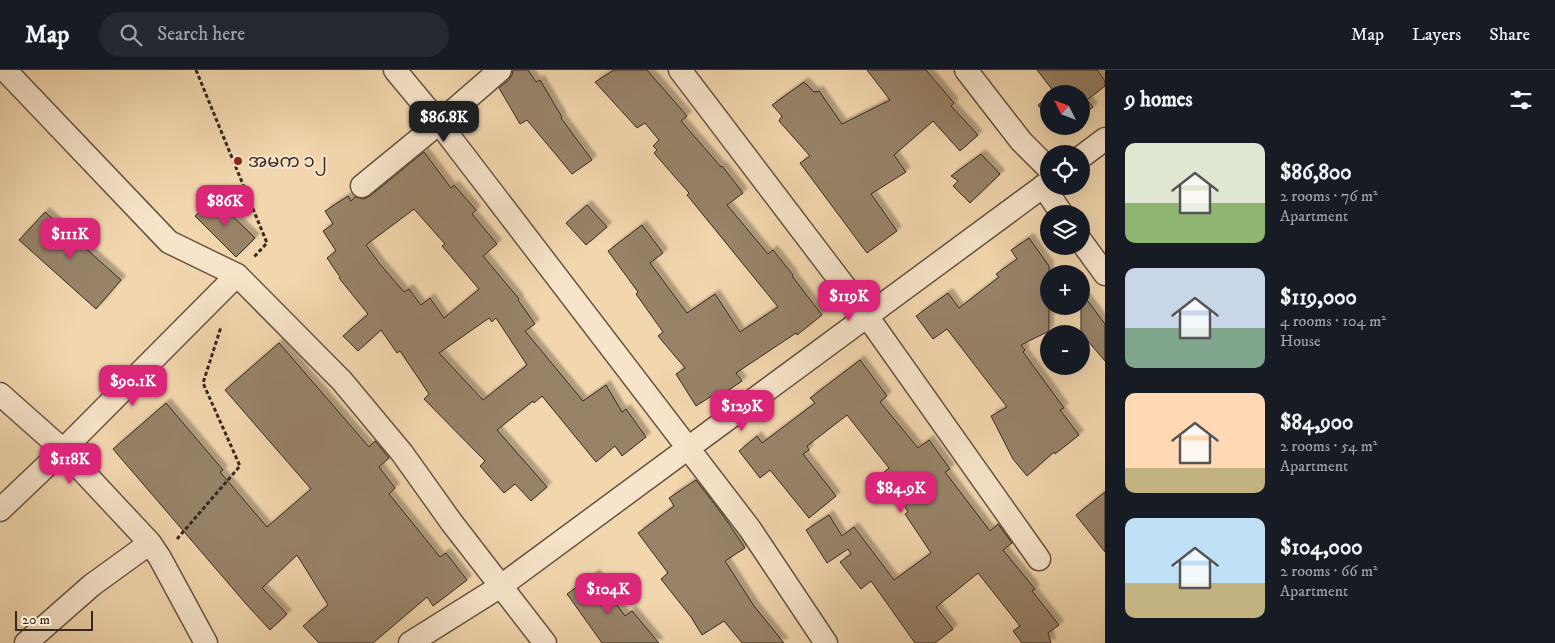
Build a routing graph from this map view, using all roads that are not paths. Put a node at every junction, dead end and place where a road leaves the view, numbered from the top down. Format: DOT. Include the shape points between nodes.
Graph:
graph roads {
  1 [pos="5,70"];
  2 [pos="396,70"];
  3 [pos="500,70"];
  4 [pos="680,70"];
  5 [pos="966,70"];
  6 [pos="439,123"];
  7 [pos="1105,139"];
  8 [pos="1090,150"];
  9 [pos="1040,169"];
  10 [pos="1040,184"];
  11 [pos="362,186"];
  12 [pos="1090,253"];
  13 [pos="1105,274"];
  14 [pos="238,276"];
  15 [pos="868,316"];
  16 [pos="0,394"];
  17 [pos="689,448"];
  18 [pos="63,450"];
  19 [pos="0,510"];
  20 [pos="150,543"];
  21 [pos="1039,559"];
  22 [pos="501,586"];
  23 [pos="26,643"];
  24 [pos="206,643"];
  25 [pos="410,643"];
  26 [pos="545,643"];
  27 [pos="826,643"];
  1 -- 14 [label="street" via="169,242"];
  2 -- 6 [label="street"];
  3 -- 6 [label="street"];
  4 -- 15 [label="street"];
  5 -- 9 [label="street"];
  6 -- 11 [label="street"];
  6 -- 17 [label="street"];
  7 -- 8 [label="street"];
  10 -- 15 [label="street"];
  12 -- 13 [label="street"];
  14 -- 18 [label="street"];
  14 -- 22 [label="street" via="342,381 402,453"];
  15 -- 17 [label="street"];
  15 -- 21 [label="street"];
  16 -- 18 [label="street"];
  17 -- 22 [label="street"];
  17 -- 27 [label="street" via="750,530"];
  18 -- 19 [label="street"];
  18 -- 20 [label="street"];
  20 -- 23 [label="street" via="92,585"];
  20 -- 24 [label="street"];
  22 -- 25 [label="street"];
  22 -- 26 [label="street"];
}
